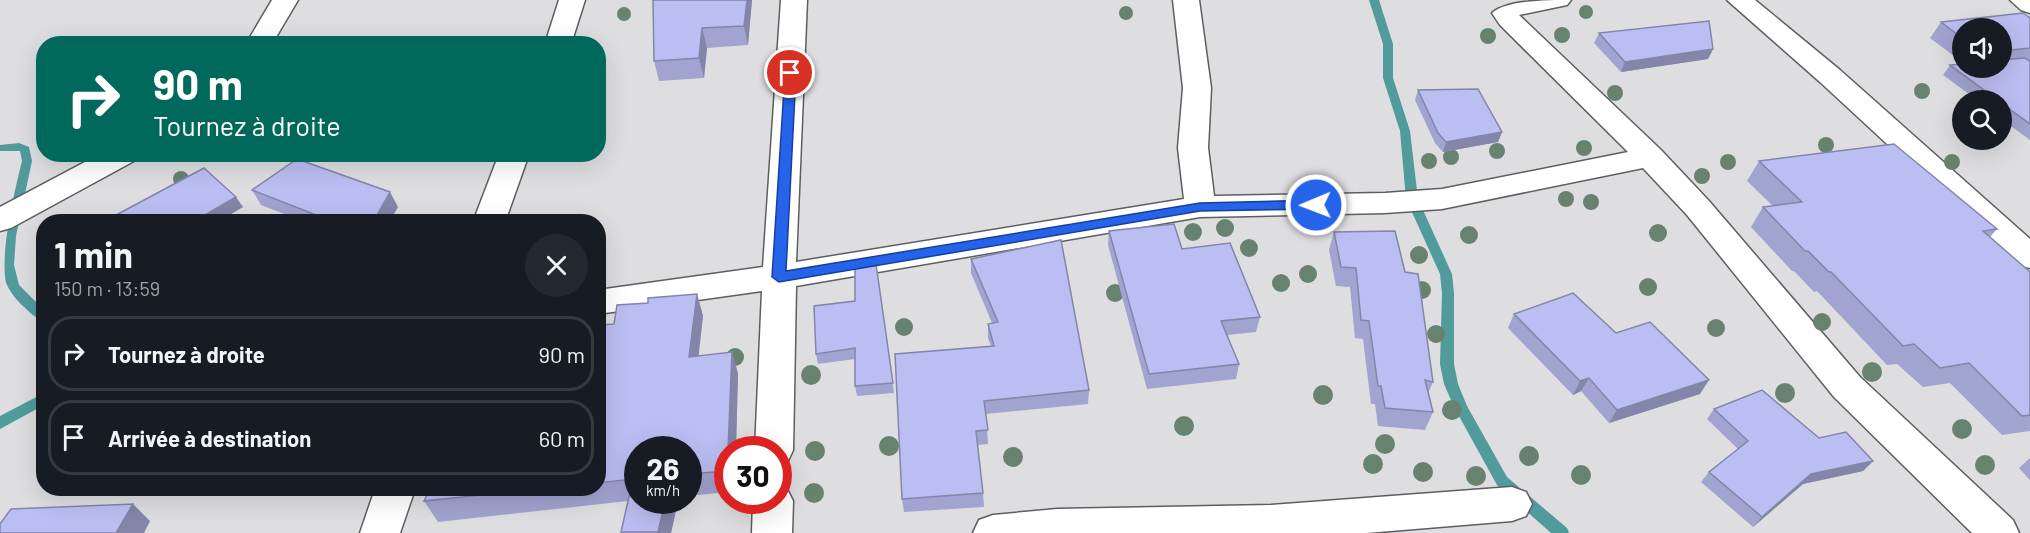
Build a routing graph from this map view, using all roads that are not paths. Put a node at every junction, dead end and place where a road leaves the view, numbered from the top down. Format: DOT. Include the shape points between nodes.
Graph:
graph roads {
  1 [pos="285,0"];
  2 [pos="572,0"];
  3 [pos="794,0"];
  4 [pos="1186,0"];
  5 [pos="1558,0"];
  6 [pos="1740,0"];
  7 [pos="2023,0"];
  8 [pos="2030,5"];
  9 [pos="265,36"];
  10 [pos="561,36"];
  11 [pos="1650,157"];
  12 [pos="109,162"];
  13 [pos="511,162"];
  14 [pos="1200,207"];
  15 [pos="492,214"];
  16 [pos="0,220"];
  17 [pos="2030,256"];
  18 [pos="779,277"];
  19 [pos="606,301"];
  20 [pos="774,436"];
  21 [pos="393,496"];
  22 [pos="1512,504"];
  23 [pos="773,514"];
  24 [pos="1173,529"];
  25 [pos="380,533"];
  26 [pos="772,533"];
  27 [pos="993,533"];
  28 [pos="1999,533"];
  1 -- 9 [label="street"];
  2 -- 10 [label="street"];
  3 -- 18 [label="street"];
  4 -- 14 [label="street" via="1197,88 1193,148"];
  5 -- 11 [label="street" via="1510,8 1505,13"];
  6 -- 17 [label="street"];
  7 -- 8 [label="street"];
  11 -- 14 [label="street" via="1442,200"];
  11 -- 28 [label="street" via="1698,208 1847,387"];
  12 -- 16 [label="street"];
  13 -- 15 [label="street"];
  14 -- 18 [label="street"];
  18 -- 19 [label="street"];
  18 -- 20 [label="street"];
  21 -- 25 [label="street"];
  22 -- 24 [label="street"];
  23 -- 26 [label="street"];
  24 -- 27 [label="street" via="1058,527"];
}
